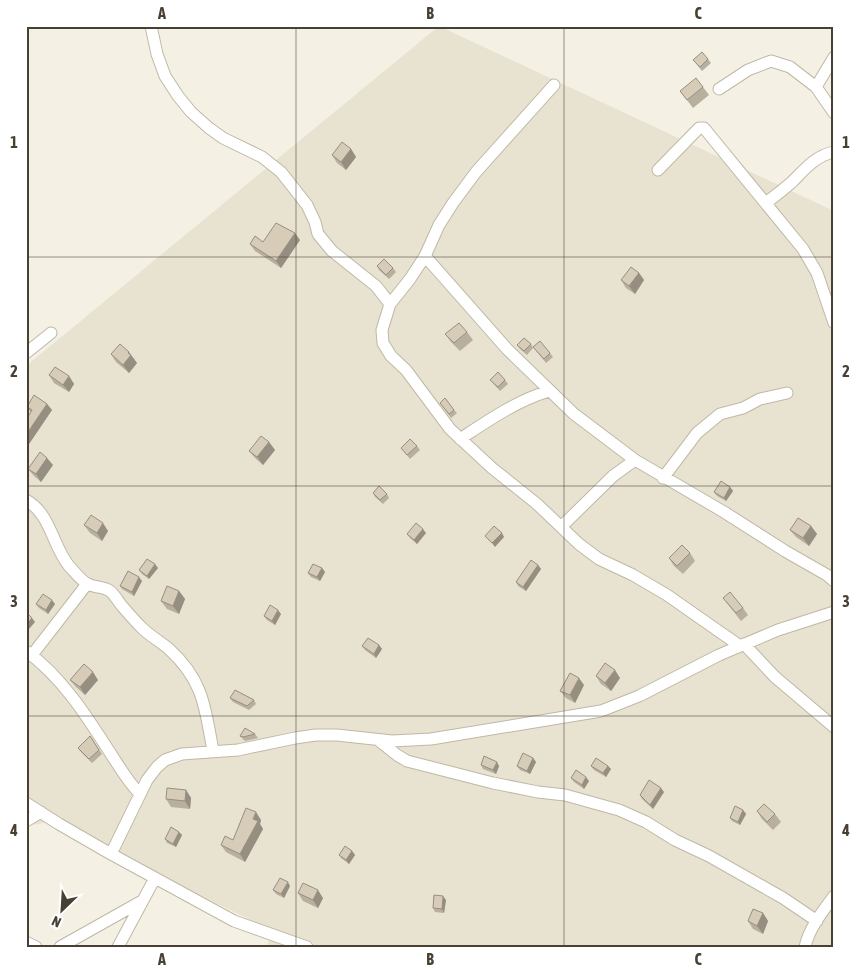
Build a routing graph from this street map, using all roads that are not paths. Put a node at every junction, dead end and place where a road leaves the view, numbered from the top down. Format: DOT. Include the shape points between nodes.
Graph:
graph roads {
  1 [pos="150,26"];
  2 [pos="834,57"];
  3 [pos="554,85"];
  4 [pos="816,87"];
  5 [pos="719,88"];
  6 [pos="834,113"];
  7 [pos="834,152"];
  8 [pos="658,170"];
  9 [pos="767,202"];
  10 [pos="425,256"];
  11 [pos="390,304"];
  12 [pos="834,323"];
  13 [pos="51,333"];
  14 [pos="26,353"];
  15 [pos="549,390"];
  16 [pos="787,393"];
  17 [pos="460,439"];
  18 [pos="634,460"];
  19 [pos="663,478"];
  20 [pos="26,500"];
  21 [pos="561,527"];
  22 [pos="834,581"];
  23 [pos="88,584"];
  24 [pos="834,612"];
  25 [pos="742,645"];
  26 [pos="29,653"];
  27 [pos="834,727"];
  28 [pos="378,740"];
  29 [pos="213,751"];
  30 [pos="140,794"];
  31 [pos="26,804"];
  32 [pos="41,812"];
  33 [pos="26,821"];
  34 [pos="111,854"];
  35 [pos="155,878"];
  36 [pos="834,896"];
  37 [pos="142,901"];
  38 [pos="816,921"];
  39 [pos="26,942"];
  40 [pos="36,947"];
  41 [pos="60,947"];
  42 [pos="118,947"];
  43 [pos="307,947"];
  44 [pos="805,947"];
  1 -- 11 [label="street" via="165,76 191,112 223,138 262,157 281,172 307,205 318,234 332,251 376,286"];
  2 -- 4 [label="street"];
  3 -- 10 [label="street" via="452,203"];
  4 -- 5 [label="street" via="790,68 771,61 748,70"];
  4 -- 6 [label="street"];
  7 -- 9 [label="street" via="824,154 807,165"];
  8 -- 9 [label="street" via="699,128 704,128"];
  9 -- 12 [label="street" via="804,249 817,273"];
  10 -- 11 [label="street"];
  10 -- 15 [label="street" via="507,349"];
  11 -- 17 [label="street" via="382,330 383,343"];
  13 -- 14 [label="street"];
  15 -- 17 [label="street" via="507,409"];
  15 -- 18 [label="street" via="574,414"];
  16 -- 19 [label="street" via="720,414 697,433"];
  17 -- 21 [label="street"];
  18 -- 19 [label="street"];
  18 -- 21 [label="street"];
  19 -- 22 [label="street"];
  20 -- 23 [label="street" via="43,515 68,565"];
  21 -- 25 [label="street" via="592,555 667,594"];
  23 -- 26 [label="street"];
  23 -- 29 [label="street" via="110,591 143,629 186,666 203,699"];
  24 -- 25 [label="street"];
  25 -- 27 [label="street"];
  25 -- 28 [label="street" via="639,696 601,711 432,739"];
  26 -- 30 [label="street" via="55,676 71,696 126,780"];
  28 -- 29 [label="street" via="316,735 238,750"];
  28 -- 38 [label="street" via="407,761 619,810 709,856 783,898"];
  29 -- 30 [label="street" via="182,754 165,760 156,767"];
  30 -- 34 [label="street"];
  31 -- 32 [label="street"];
  32 -- 33 [label="street"];
  32 -- 34 [label="street"];
  34 -- 35 [label="street"];
  35 -- 37 [label="street"];
  35 -- 43 [label="street" via="234,920"];
  36 -- 38 [label="street"];
  37 -- 41 [label="street"];
  37 -- 42 [label="street"];
  38 -- 44 [label="street"];
  39 -- 40 [label="street"];
}
